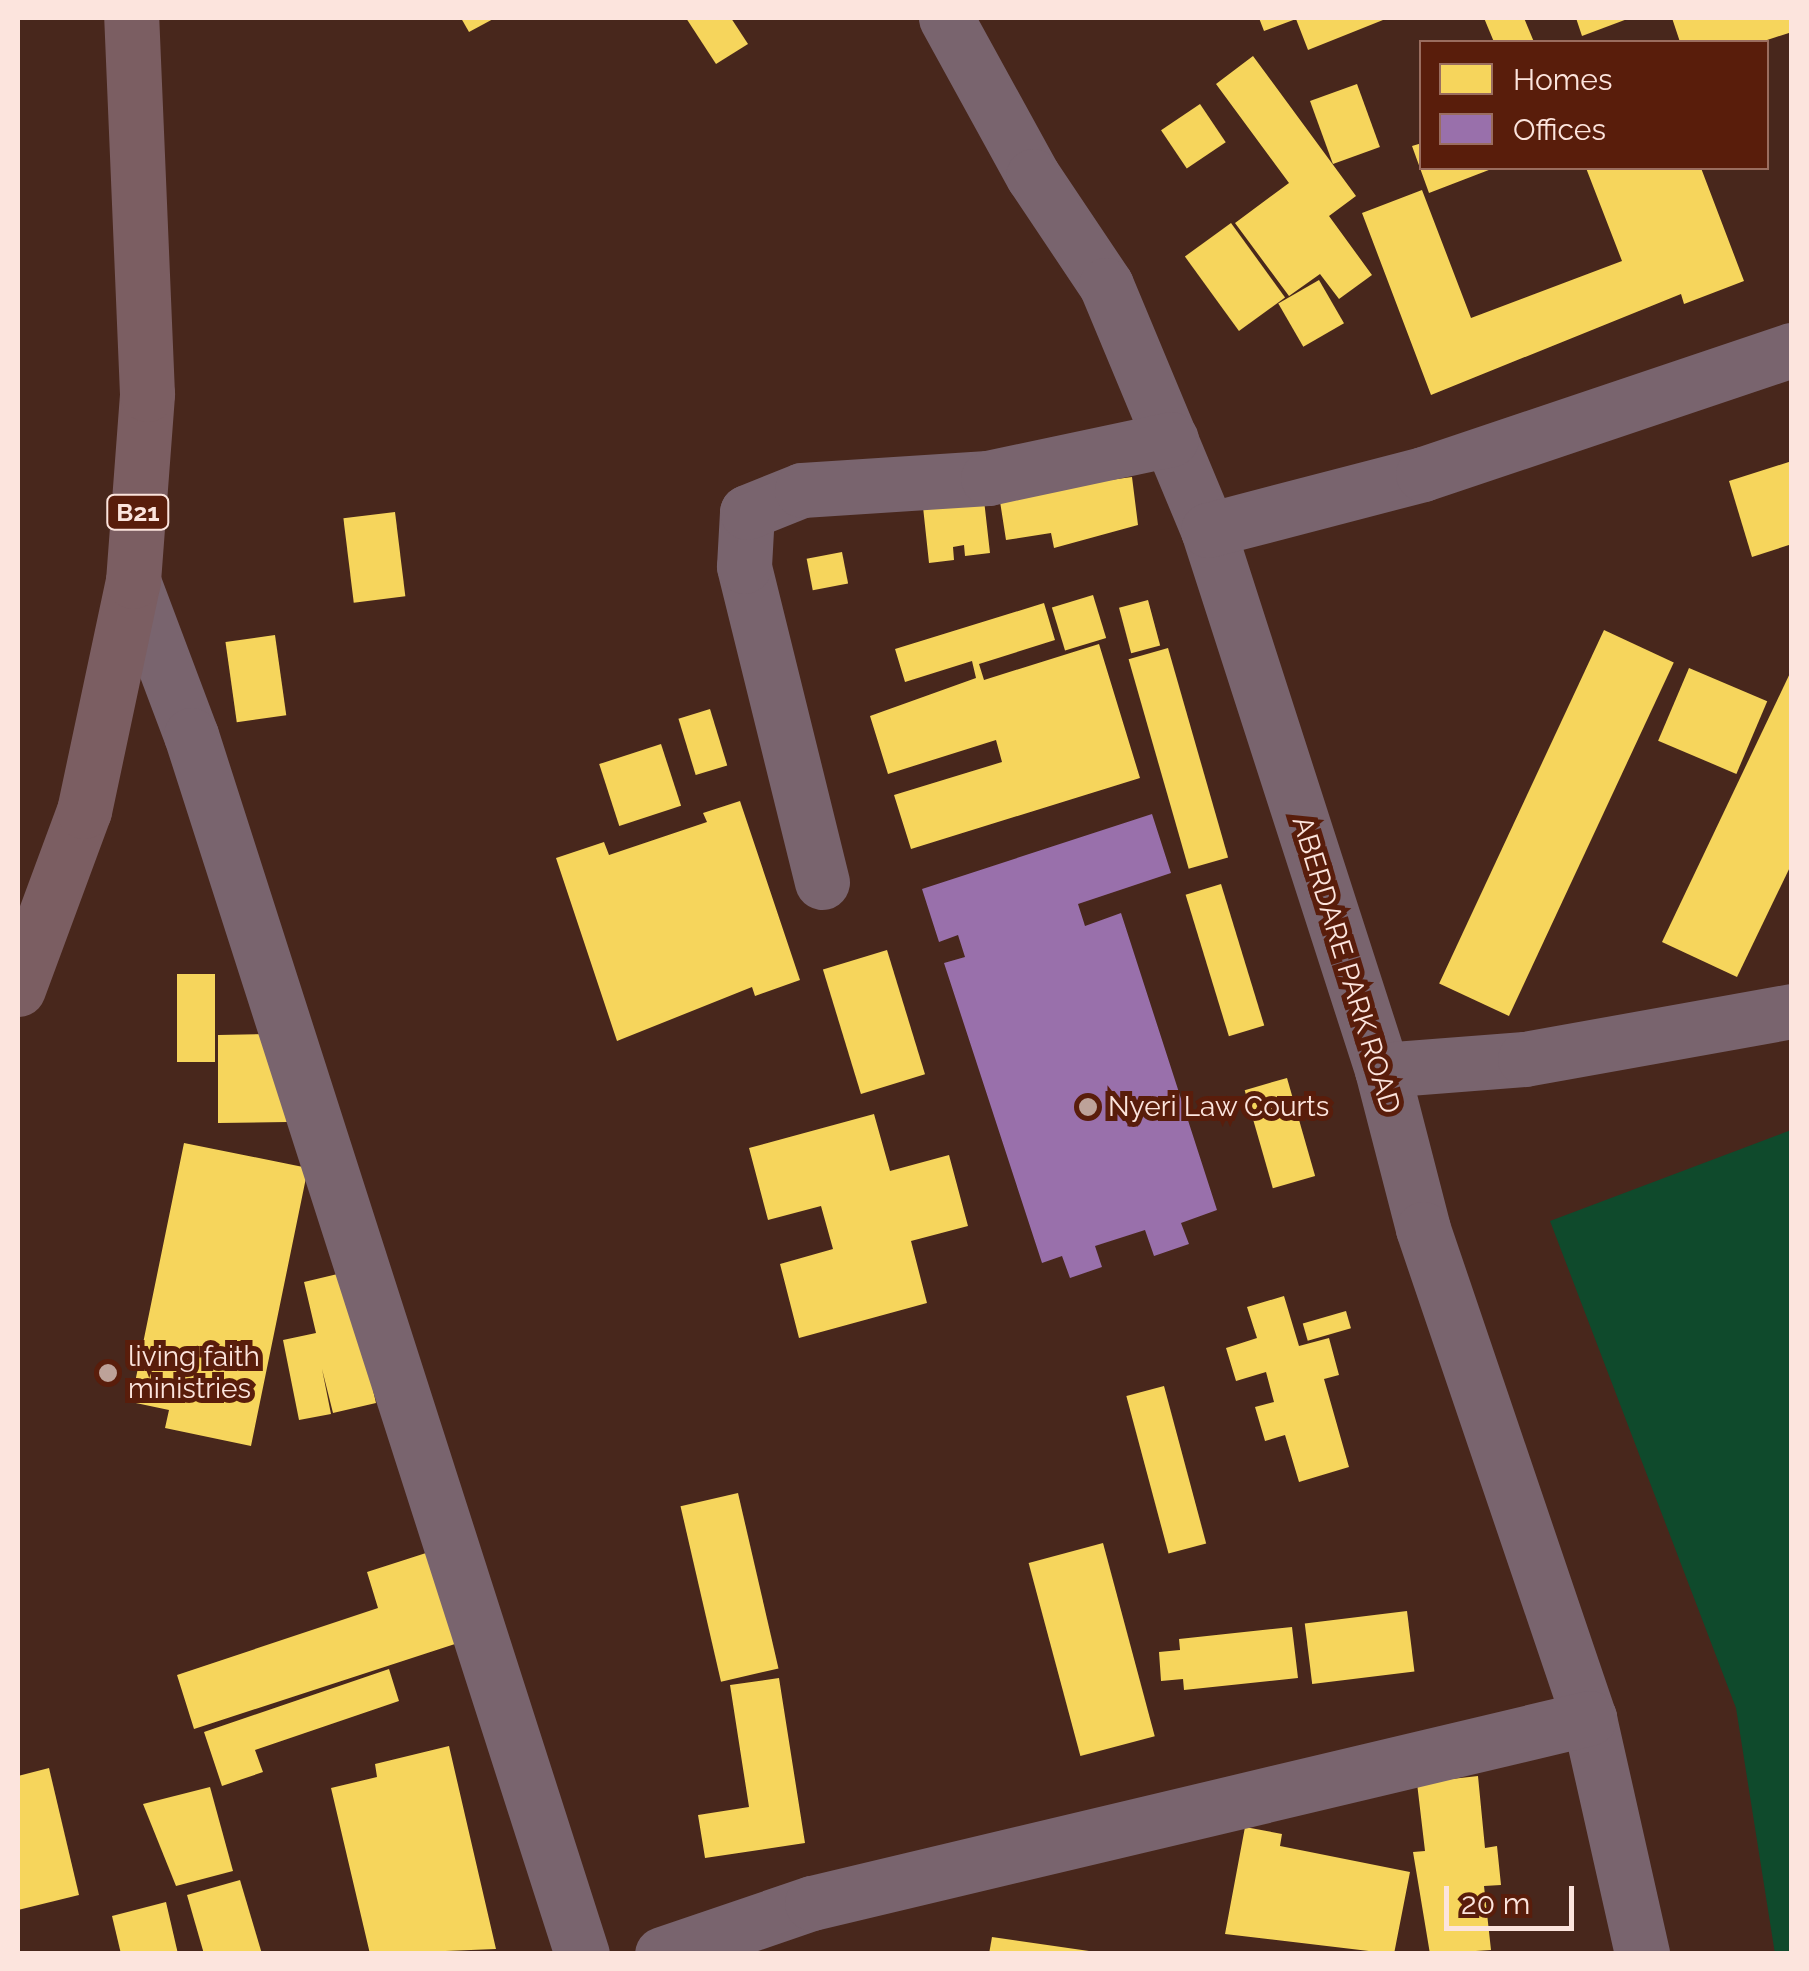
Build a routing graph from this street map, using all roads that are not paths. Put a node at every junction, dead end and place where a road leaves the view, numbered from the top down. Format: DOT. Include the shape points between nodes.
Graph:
graph roads {
  1 [pos="131,18"];
  2 [pos="946,18"];
  3 [pos="1792,350"];
  4 [pos="1171,438"];
  5 [pos="1208,530"];
  6 [pos="133,581"];
  7 [pos="822,882"];
  8 [pos="18,989"];
  9 [pos="1792,1011"];
  10 [pos="1382,1070"];
  11 [pos="1589,1718"];
  12 [pos="582,1954"];
  13 [pos="662,1954"];
  14 [pos="1642,1954"];
  1 -- 6 [label="highway, B21" via="147,394"];
  2 -- 4 [label="street, ABERDARE PARK ROAD" via="1033,176 1106,285"];
  3 -- 5 [label="street" via="1422,474"];
  4 -- 5 [label="street, ABERDARE PARK ROAD"];
  4 -- 7 [label="street" via="988,478 802,490 747,512 744,566"];
  5 -- 10 [label="street, ABERDARE PARK ROAD"];
  6 -- 8 [label="highway, B21" via="84,810"];
  6 -- 12 [label="street" via="191,735"];
  9 -- 10 [label="street" via="1526,1059"];
  10 -- 11 [label="street, ABERDARE PARK ROAD" via="1423,1229"];
  11 -- 13 [label="street" via="812,1903"];
  11 -- 14 [label="street, ABERDARE PARK ROAD"];
}
